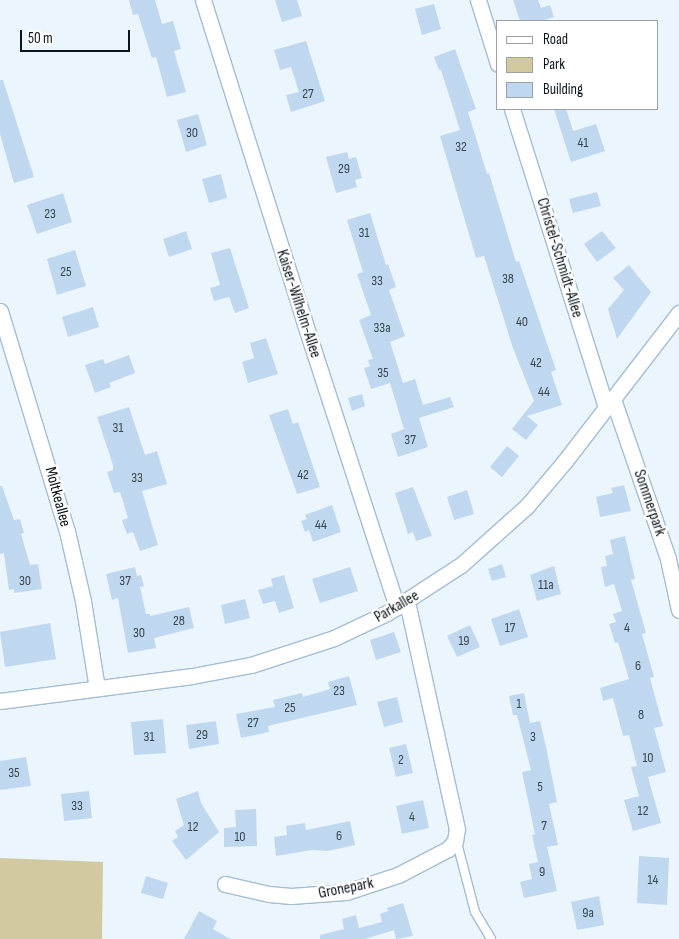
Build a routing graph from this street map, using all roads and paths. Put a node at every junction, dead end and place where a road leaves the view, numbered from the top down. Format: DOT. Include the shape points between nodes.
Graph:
graph roads {
  1 [pos="202,0"];
  2 [pos="478,0"];
  3 [pos="497,61"];
  4 [pos="512,110"];
  5 [pos="0,311"];
  6 [pos="679,313"];
  7 [pos="610,403"];
  8 [pos="673,553"];
  9 [pos="402,605"];
  10 [pos="679,610"];
  11 [pos="97,688"];
  12 [pos="0,701"];
  13 [pos="456,839"];
  14 [pos="225,884"];
  15 [pos="492,939"];
  1 -- 9 [label="street, Kaiser-Wilhelm-Allee" via="301,313"];
  2 -- 3 [label="street"];
  4 -- 7 [label="street, Christel-Schmidt-Allee"];
  5 -- 11 [label="street, Moltkeallee" via="67,531 83,601"];
  6 -- 7 [label="street, Parkallee"];
  7 -- 8 [label="street, Sommerpark"];
  7 -- 9 [label="street, Parkallee" via="547,484 506,527 461,565"];
  8 -- 10 [label="street, Sommerpark"];
  9 -- 11 [label="street, Parkallee" via="334,638 279,658 222,672"];
  9 -- 13 [label="street"];
  11 -- 12 [label="street, Parkallee"];
  13 -- 14 [label="street, Gronepark" via="448,849 398,875 346,892 291,896"];
  13 -- 15 [label="lane" via="475,912"];
}
